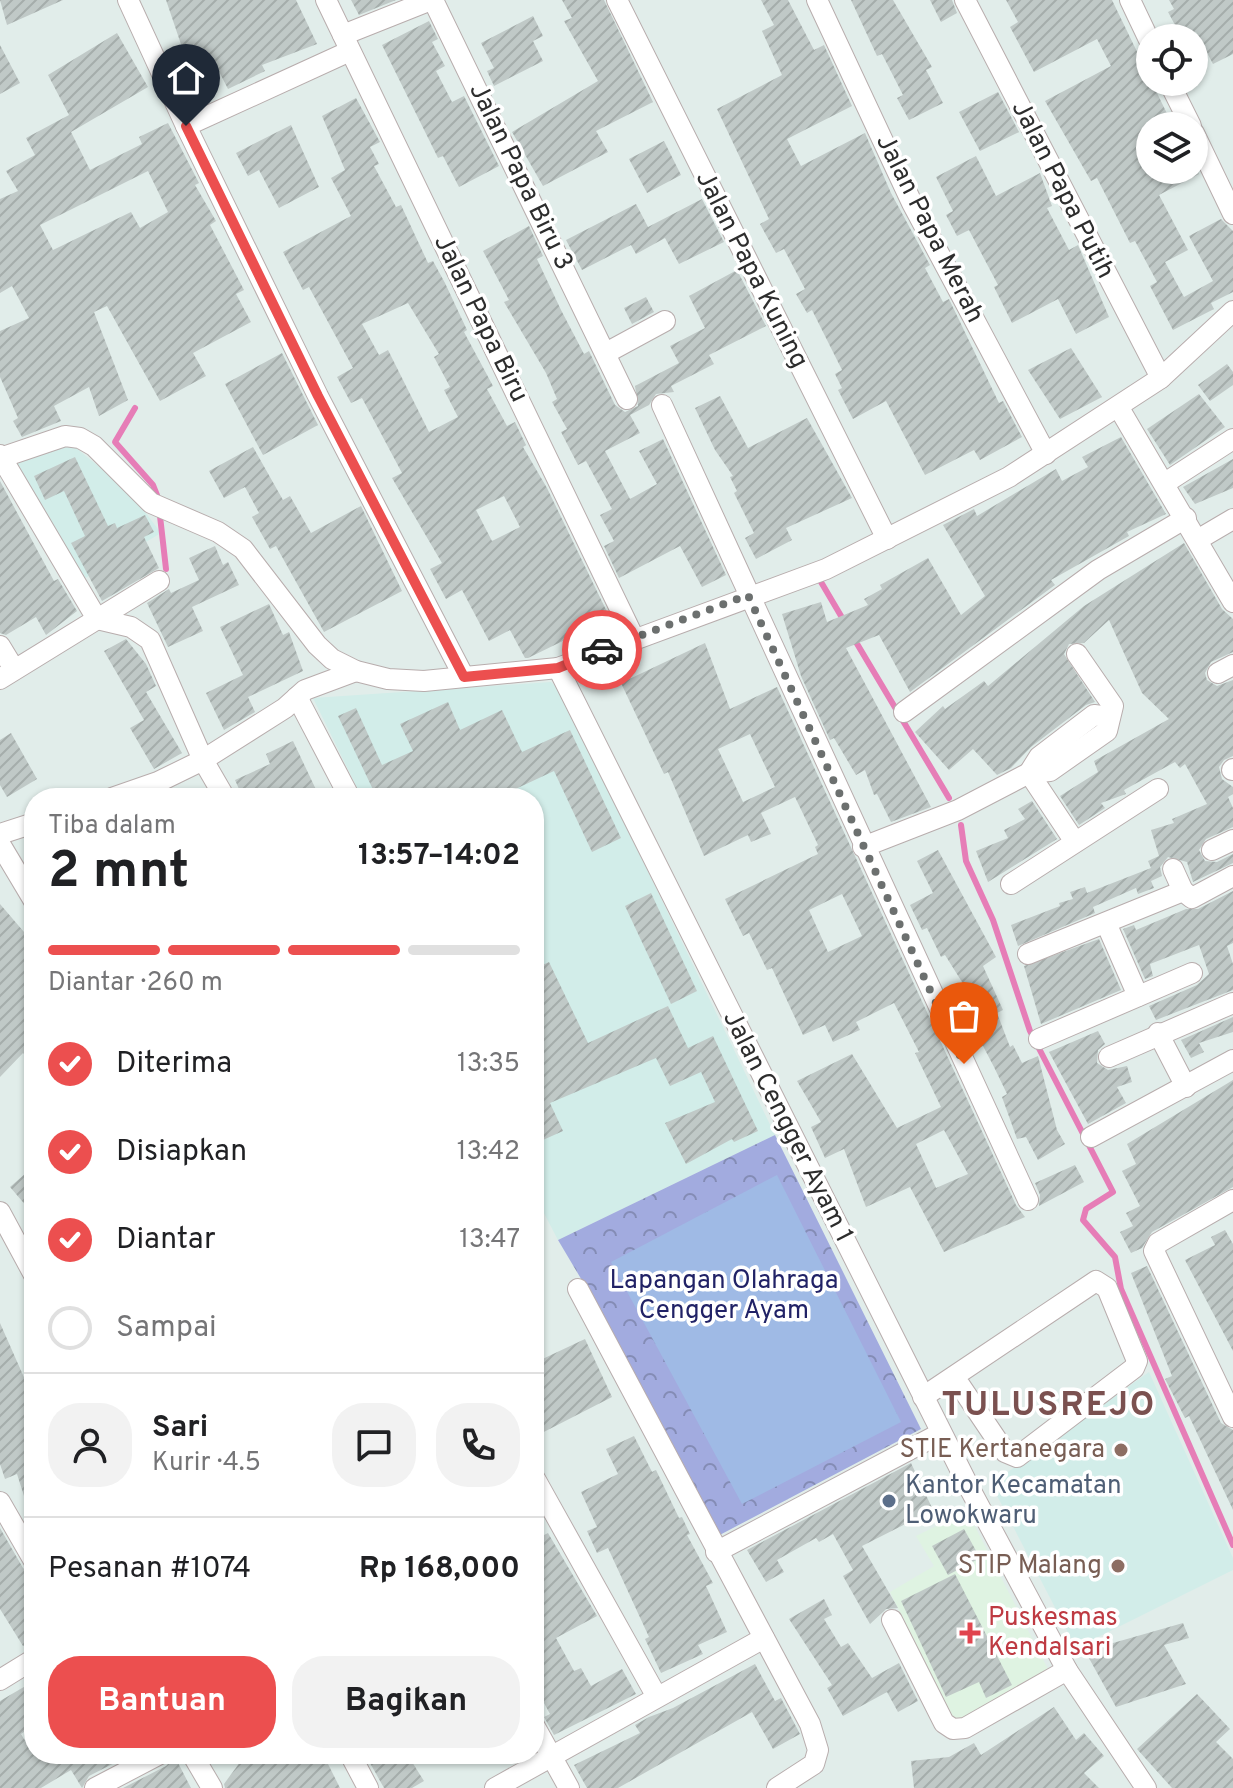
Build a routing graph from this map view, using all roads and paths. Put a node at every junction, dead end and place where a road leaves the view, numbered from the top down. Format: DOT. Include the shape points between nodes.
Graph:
graph roads {
  1 [pos="128,0"];
  2 [pos="326,0"];
  3 [pos="432,0"];
  4 [pos="617,0"];
  5 [pos="817,0"];
  6 [pos="965,0"];
  7 [pos="1130,0"];
  8 [pos="1141,24"];
  9 [pos="346,43"];
  10 [pos="186,126"];
  11 [pos="1208,162"];
  12 [pos="1233,214"];
  13 [pos="1233,311"];
  14 [pos="665,321"];
  15 [pos="606,353"];
  16 [pos="1161,378"];
  17 [pos="627,399"];
  18 [pos="662,405"];
  19 [pos="1119,408"];
  20 [pos="1233,439"];
  21 [pos="1046,454"];
  22 [pos="0,457"];
  23 [pos="1165,483"];
  24 [pos="1186,518"];
  25 [pos="1233,519"];
  26 [pos="887,539"];
  27 [pos="1199,539"];
  28 [pos="159,581"];
  29 [pos="748,595"];
  30 [pos="1233,602"];
  31 [pos="97,619"];
  32 [pos="634,638"];
  33 [pos="0,646"];
  34 [pos="1077,654"];
  35 [pos="558,668"];
  36 [pos="356,671"];
  37 [pos="7,674"];
  38 [pos="464,677"];
  39 [pos="297,697"];
  40 [pos="904,712"];
  41 [pos="203,760"];
  42 [pos="1029,773"];
  43 [pos="143,788"];
  44 [pos="219,788"];
  45 [pos="345,788"];
  46 [pos="1158,789"];
  47 [pos="24,826"];
  48 [pos="0,834"];
  49 [pos="1233,840"];
  50 [pos="1075,842"];
  51 [pos="0,844"];
  52 [pos="863,847"];
  53 [pos="1212,850"];
  54 [pos="1173,869"];
  55 [pos="1233,876"];
  56 [pos="24,884"];
  57 [pos="1011,884"];
  58 [pos="1183,891"];
  59 [pos="1106,923"];
  60 [pos="1028,954"];
  61 [pos="1192,973"];
  62 [pos="1138,996"];
  63 [pos="1233,1003"];
  64 [pos="1158,1033"];
  65 [pos="1039,1039"];
  66 [pos="1109,1057"];
  67 [pos="1233,1060"];
  68 [pos="1186,1087"];
  69 [pos="1091,1137"];
  70 [pos="1028,1200"];
  71 [pos="1230,1209"];
  72 [pos="0,1212"];
  73 [pos="24,1256"];
  74 [pos="578,1289"];
  75 [pos="955,1378"];
  76 [pos="923,1397"];
  77 [pos="1233,1417"];
  78 [pos="941,1433"];
  79 [pos="544,1495"];
  80 [pos="0,1502"];
  81 [pos="24,1544"];
  82 [pos="716,1552"];
  83 [pos="892,1620"];
  84 [pos="764,1638"];
  85 [pos="24,1665"];
  86 [pos="1067,1670"];
  87 [pos="0,1680"];
  88 [pos="657,1697"];
  89 [pos="544,1743"];
  90 [pos="551,1755"];
  91 [pos="544,1759"];
  92 [pos="141,1764"];
  93 [pos="198,1764"];
  94 [pos="355,1764"];
  95 [pos="536,1764"];
  96 [pos="95,1788"];
  97 [pos="212,1788"];
  98 [pos="368,1788"];
  99 [pos="495,1788"];
  100 [pos="569,1788"];
  101 [pos="777,1788"];
  102 [pos="1146,1788"];
  1 -- 10 [label="street"];
  2 -- 9 [label="street, Jalan Papa Biru"];
  3 -- 9 [label="street"];
  3 -- 15 [label="street, Jalan Papa Biru 3"];
  4 -- 26 [label="street, Jalan Papa Kuning"];
  5 -- 21 [label="street, Jalan Papa Merah" via="912,203"];
  6 -- 16 [label="street, Jalan Papa Putih"];
  7 -- 8 [label="street"];
  9 -- 10 [label="street"];
  9 -- 32 [label="street, Jalan Papa Biru"];
  10 -- 38 [label="street"];
  11 -- 12 [label="street"];
  13 -- 16 [label="street"];
  14 -- 15 [label="street"];
  15 -- 17 [label="street, Jalan Papa Biru 3"];
  16 -- 19 [label="street"];
  18 -- 29 [label="street"];
  19 -- 21 [label="street"];
  19 -- 23 [label="street"];
  20 -- 23 [label="street"];
  21 -- 26 [label="street"];
  22 -- 31 [label="street"];
  22 -- 36 [label="street" via="65,436 94,446 151,503 218,532 243,549 317,645"];
  23 -- 24 [label="street"];
  24 -- 27 [label="street"];
  24 -- 40 [label="street" via="1085,579"];
  25 -- 27 [label="street"];
  26 -- 29 [label="street" via="826,569"];
  27 -- 30 [label="street"];
  28 -- 31 [label="street"];
  29 -- 32 [label="street"];
  29 -- 52 [label="street"];
  31 -- 37 [label="street"];
  31 -- 41 [label="street" via="124,624 150,640"];
  32 -- 35 [label="street"];
  33 -- 37 [label="street"];
  34 -- 42 [label="street" via="1113,706 1110,717 1094,715 1039,757"];
  35 -- 38 [label="street"];
  35 -- 76 [label="street, Jalan Cengger Ayam 1"];
  36 -- 38 [label="street" via="400,681"];
  36 -- 39 [label="street"];
  39 -- 41 [label="street"];
  39 -- 45 [label="street"];
  41 -- 43 [label="street"];
  41 -- 44 [label="street"];
  42 -- 50 [label="street"];
  42 -- 52 [label="street" via="958,810"];
  46 -- 50 [label="street"];
  47 -- 48 [label="street"];
  49 -- 53 [label="street"];
  50 -- 57 [label="street"];
  51 -- 56 [label="street"];
  52 -- 70 [label="street"];
  54 -- 58 [label="street"];
  55 -- 58 [label="street" via="1192,898"];
  58 -- 59 [label="street"];
  59 -- 60 [label="street"];
  59 -- 62 [label="street"];
  61 -- 62 [label="street"];
  62 -- 65 [label="street"];
  63 -- 64 [label="street"];
  64 -- 66 [label="street"];
  64 -- 68 [label="street"];
  67 -- 68 [label="street"];
  68 -- 69 [label="street"];
  71 -- 77 [label="street" via="1158,1243 1154,1251"];
  72 -- 73 [label="street"];
  74 -- 82 [label="street"];
  75 -- 75 [label="street" via="1096,1281 1107,1288 1137,1361 1017,1457 1005,1452"];
  75 -- 76 [label="street"];
  76 -- 78 [label="street, Jalan Cengger Ayam 1"];
  78 -- 82 [label="street"];
  78 -- 86 [label="street, Jalan Cengger Ayam 1"];
  79 -- 88 [label="street"];
  80 -- 81 [label="street"];
  82 -- 84 [label="street"];
  83 -- 86 [label="street" via="944,1723 953,1729 965,1728"];
  84 -- 88 [label="street"];
  84 -- 101 [label="street" via="805,1712 818,1750 814,1764"];
  85 -- 87 [label="street"];
  86 -- 102 [label="street, Jalan Cengger Ayam 1"];
  88 -- 90 [label="street"];
  89 -- 90 [label="street"];
  90 -- 91 [label="street"];
  90 -- 100 [label="street"];
  92 -- 96 [label="street"];
  93 -- 97 [label="street"];
  94 -- 98 [label="street"];
  95 -- 99 [label="street"];
}
